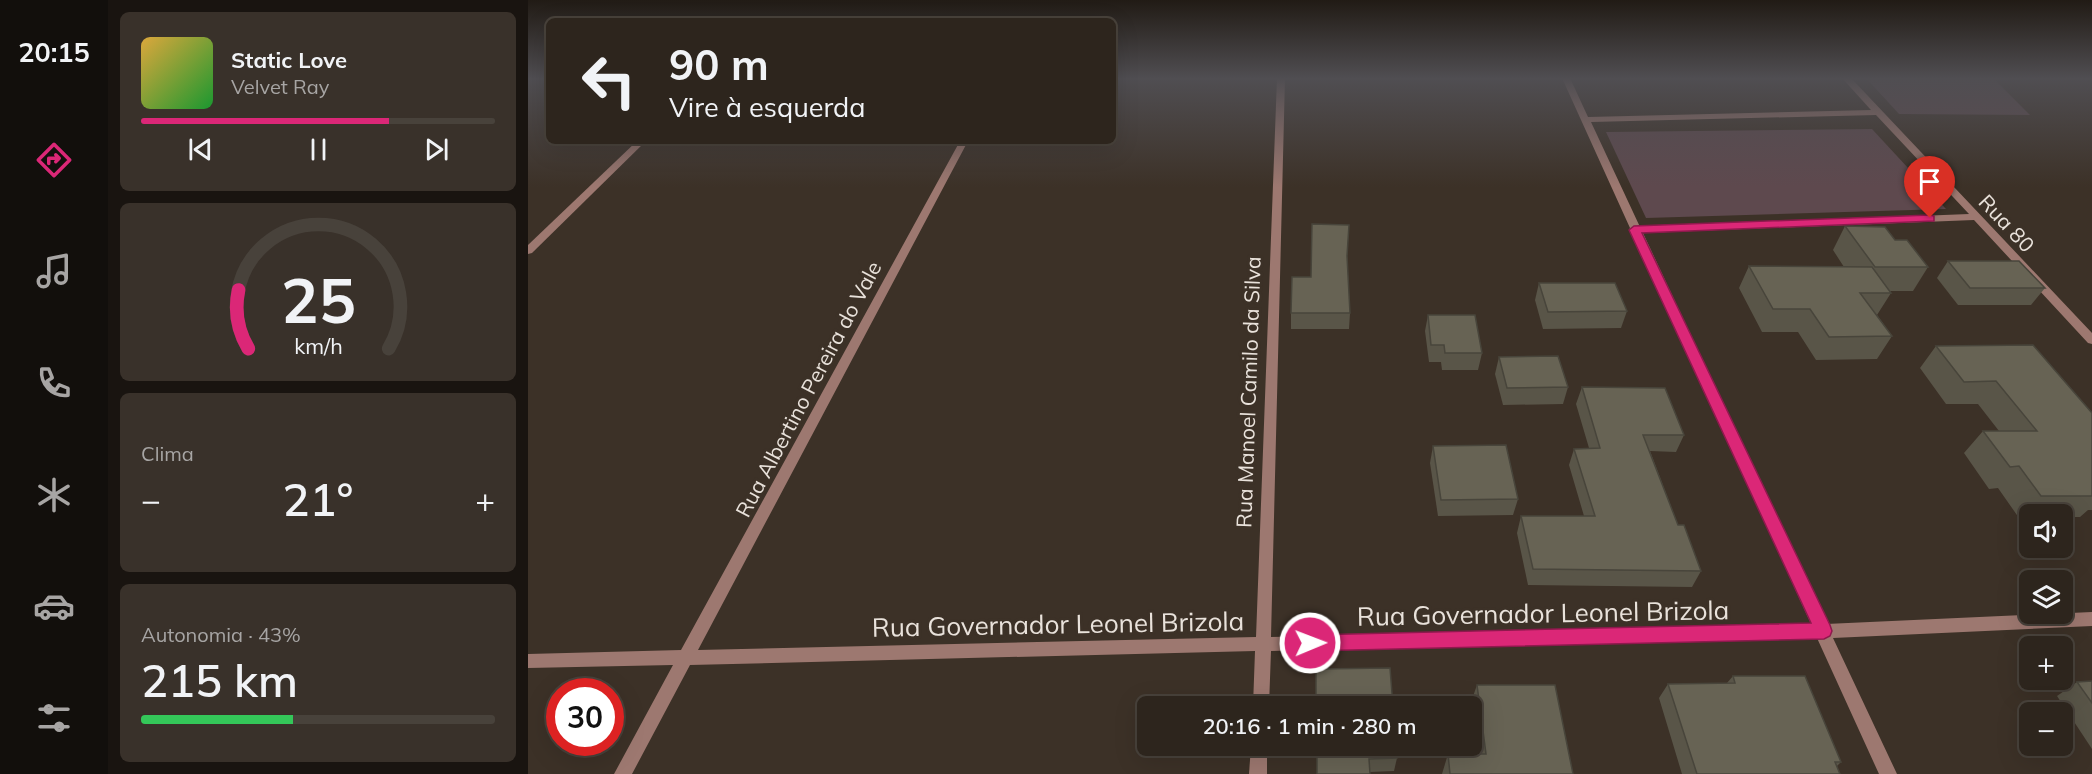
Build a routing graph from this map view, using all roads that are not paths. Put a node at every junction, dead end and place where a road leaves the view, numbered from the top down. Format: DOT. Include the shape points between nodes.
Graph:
graph roads {
  1 [pos="1280,114"];
  2 [pos="1582,114"];
  3 [pos="1800,114"];
  4 [pos="1880,114"];
  5 [pos="1585,120"];
  6 [pos="639,144"];
  7 [pos="962,144"];
  8 [pos="1976,216"];
  9 [pos="1634,230"];
  10 [pos="528,251"];
  11 [pos="2092,340"];
  12 [pos="2092,619"];
  13 [pos="1824,631"];
  14 [pos="1263,644"];
  15 [pos="686,656"];
  16 [pos="528,661"];
  17 [pos="1261,696"];
  18 [pos="1259,756"];
  19 [pos="623,774"];
  20 [pos="1258,774"];
  21 [pos="1888,774"];
  1 -- 14 [label="street, Rua Manoel Camilo da Silva"];
  2 -- 5 [label="street"];
  3 -- 5 [label="street"];
  4 -- 8 [label="street, Rua 80"];
  5 -- 9 [label="street"];
  6 -- 10 [label="street"];
  7 -- 15 [label="street, Rua Albertino Pereira do Vale"];
  8 -- 9 [label="street"];
  8 -- 11 [label="street, Rua 80"];
  9 -- 13 [label="street"];
  12 -- 13 [label="street, Rua Governador Leonel Brizola"];
  13 -- 14 [label="street, Rua Governador Leonel Brizola"];
  13 -- 21 [label="street"];
  14 -- 15 [label="street, Rua Governador Leonel Brizola"];
  14 -- 17 [label="street, Rua Manoel Camilo da Silva"];
  15 -- 16 [label="street, Rua Governador Leonel Brizola"];
  15 -- 19 [label="street, Rua Albertino Pereira do Vale"];
  18 -- 20 [label="street"];
}
